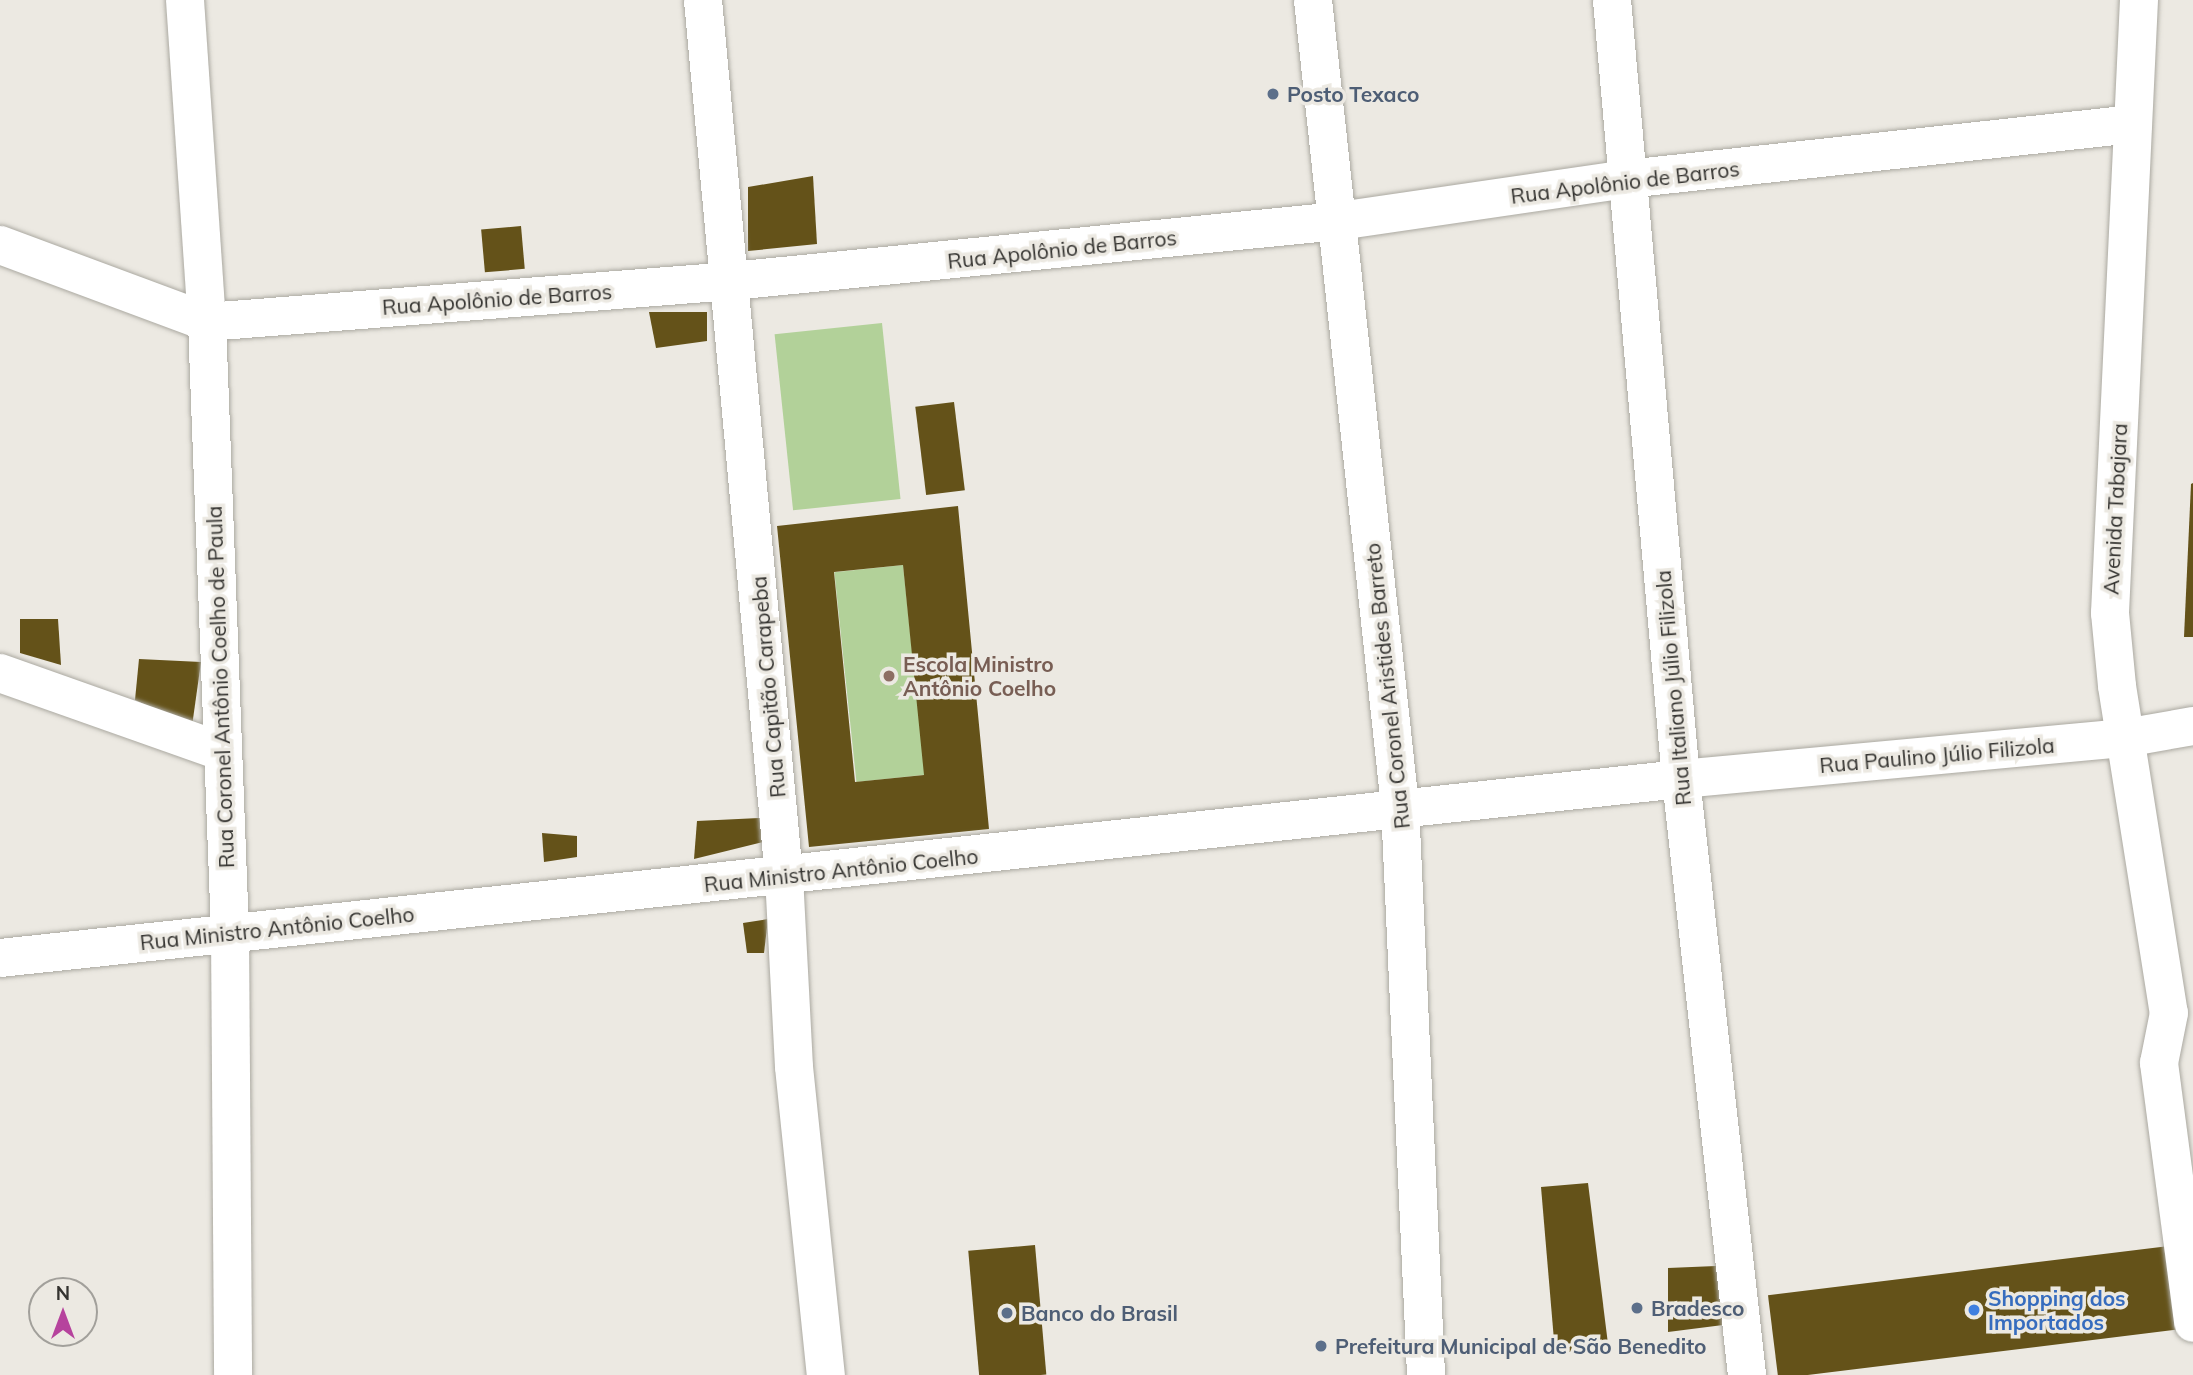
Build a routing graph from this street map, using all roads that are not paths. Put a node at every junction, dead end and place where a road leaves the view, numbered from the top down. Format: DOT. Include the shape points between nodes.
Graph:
graph roads {
  1 [pos="185,0"];
  2 [pos="703,0"];
  3 [pos="1313,0"];
  4 [pos="1612,0"];
  5 [pos="2140,0"];
  6 [pos="2133,124"];
  7 [pos="1628,179"];
  8 [pos="1339,221"];
  9 [pos="0,245"];
  10 [pos="732,281"];
  11 [pos="207,322"];
  12 [pos="0,673"];
  13 [pos="2193,726"];
  14 [pos="2125,738"];
  15 [pos="220,751"];
  16 [pos="1681,779"];
  17 [pos="1401,806"];
  18 [pos="784,876"];
  19 [pos="230,933"];
  20 [pos="0,958"];
  21 [pos="2169,1013"];
  22 [pos="2193,1043"];
  23 [pos="2187,1224"];
  24 [pos="2193,1323"];
  25 [pos="233,1375"];
  26 [pos="826,1375"];
  27 [pos="1426,1375"];
  28 [pos="1747,1375"];
  1 -- 11 [label="street, Rua Coronel Antônio Coelho de Paula"];
  2 -- 10 [label="street, Rua Capitão Carapeba"];
  3 -- 8 [label="street, Rua Coronel Aristides Barreto"];
  4 -- 7 [label="street, Rua Italiano Júlio Filizola"];
  5 -- 6 [label="street, Avenida Tabajara"];
  6 -- 7 [label="street, Rua Apolônio de Barros"];
  6 -- 14 [label="street, Avenida Tabajara" via="2110,613"];
  7 -- 8 [label="street, Rua Apolônio de Barros"];
  7 -- 16 [label="street, Rua Italiano Júlio Filizola"];
  8 -- 10 [label="street, Rua Apolônio de Barros"];
  8 -- 17 [label="street, Rua Coronel Aristides Barreto"];
  9 -- 11 [label="street, Rua Apolônio de Barros"];
  10 -- 11 [label="street, Rua Apolônio de Barros"];
  10 -- 18 [label="street, Rua Capitão Carapeba"];
  11 -- 15 [label="street, Rua Coronel Antônio Coelho de Paula"];
  12 -- 15 [label="street"];
  13 -- 14 [label="street, Rua Paulino Júlio Filizola"];
  14 -- 16 [label="street, Rua Paulino Júlio Filizola"];
  14 -- 21 [label="street, Avenida Tabajara"];
  15 -- 19 [label="street, Rua Coronel Antônio Coelho de Paula"];
  16 -- 17 [label="street, Rua Ministro Antônio Coelho"];
  16 -- 28 [label="street, Rua Italiano Júlio Filizola"];
  17 -- 18 [label="street, Rua Ministro Antônio Coelho"];
  17 -- 27 [label="street, Rua Coronel Aristides Barreto"];
  18 -- 19 [label="street, Rua Ministro Antônio Coelho"];
  18 -- 26 [label="street, Rua Capitão Carapeba" via="794,1067"];
  19 -- 20 [label="street, Rua Ministro Antônio Coelho"];
  19 -- 25 [label="street, Rua Coronel Antônio Coelho de Paula"];
  21 -- 22 [label="street, Avenida Tabajara"];
  21 -- 23 [label="street, Avenida Tabajara" via="2158,1051"];
  23 -- 24 [label="street, Avenida Tabajara"];
}
